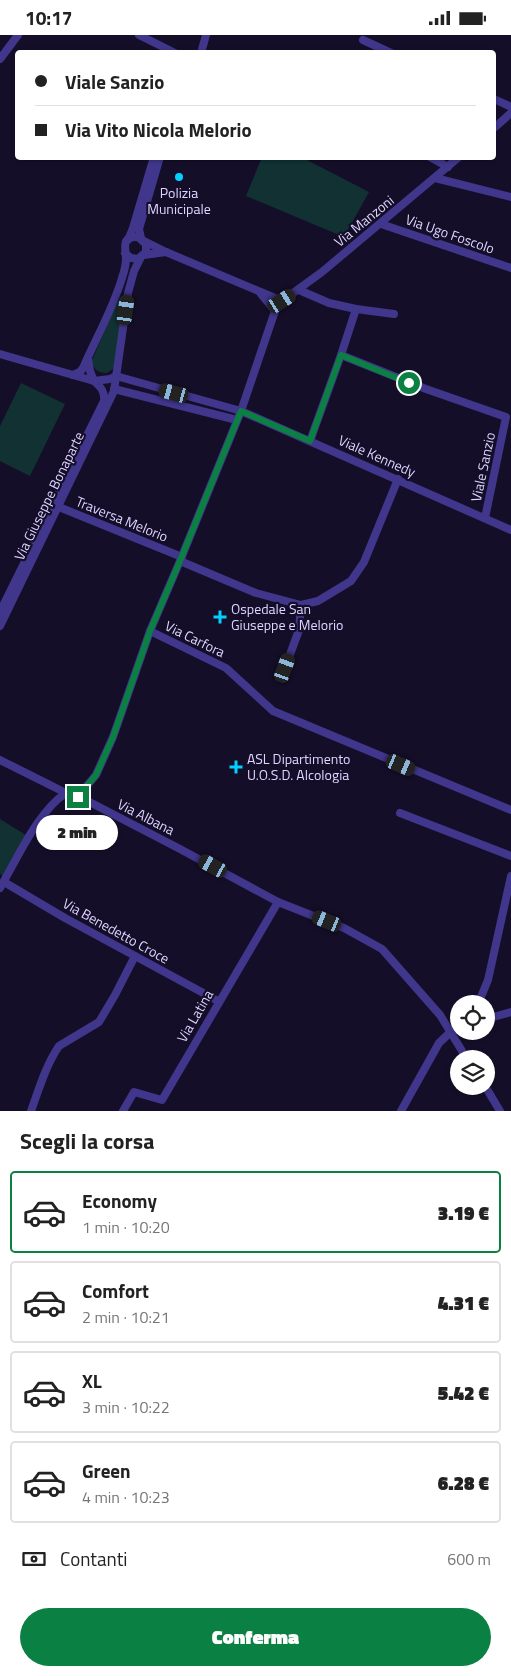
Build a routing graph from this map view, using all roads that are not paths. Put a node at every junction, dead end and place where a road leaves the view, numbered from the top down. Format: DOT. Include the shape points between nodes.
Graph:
graph roads {
  1 [pos="18,35"];
  2 [pos="140,35"];
  3 [pos="206,35"];
  4 [pos="363,40"];
  5 [pos="169,50"];
  6 [pos="202,50"];
  7 [pos="385,50"];
  8 [pos="0,59"];
  9 [pos="496,100"];
  10 [pos="511,107"];
  11 [pos="511,113"];
  12 [pos="496,126"];
  13 [pos="153,160"];
  14 [pos="159,160"];
  15 [pos="435,160"];
  16 [pos="456,160"];
  17 [pos="448,167"];
  18 [pos="435,178"];
  19 [pos="511,197"];
  20 [pos="381,224"];
  21 [pos="128,240"];
  22 [pos="143,240"];
  23 [pos="166,252"];
  24 [pos="125,253"];
  25 [pos="142,256"];
  26 [pos="511,268"];
  27 [pos="118,289"];
  28 [pos="299,290"];
  29 [pos="260,292"];
  30 [pos="128,293"];
  31 [pos="282,301"];
  32 [pos="356,309"];
  33 [pos="275,311"];
  34 [pos="394,314"];
  35 [pos="0,354"];
  36 [pos="341,355"];
  37 [pos="88,356"];
  38 [pos="73,375"];
  39 [pos="116,376"];
  40 [pos="94,381"];
  41 [pos="114,389"];
  42 [pos="241,411"];
  43 [pos="237,420"];
  44 [pos="310,441"];
  45 [pos="398,479"];
  46 [pos="56,505"];
  47 [pos="485,518"];
  48 [pos="511,529"];
  49 [pos="181,559"];
  50 [pos="301,605"];
  51 [pos="0,612"];
  52 [pos="0,626"];
  53 [pos="150,631"];
  54 [pos="285,668"];
  55 [pos="0,760"];
  56 [pos="66,793"];
  57 [pos="78,797"];
  58 [pos="511,810"];
  59 [pos="400,813"];
  60 [pos="511,856"];
  61 [pos="511,876"];
  62 [pos="2,885"];
  63 [pos="278,902"];
  64 [pos="135,956"];
  65 [pos="482,995"];
  66 [pos="218,1001"];
  67 [pos="511,1012"];
  68 [pos="495,1016"];
  69 [pos="450,1023"];
  70 [pos="450,1033"];
  71 [pos="490,1095"];
  72 [pos="31,1111"];
  73 [pos="123,1111"];
  74 [pos="401,1111"];
  75 [pos="500,1111"];
  1 -- 8 [label="street"];
  2 -- 5 [label="street"];
  3 -- 6 [label="street"];
  4 -- 7 [label="street"];
  9 -- 10 [label="street"];
  11 -- 12 [label="street"];
  13 -- 21 [label="street"];
  14 -- 22 [label="street" via="138,229"];
  15 -- 17 [label="street"];
  16 -- 17 [label="street, Via Manzoni"];
  17 -- 18 [label="street, Via Manzoni"];
  18 -- 19 [label="street"];
  18 -- 20 [label="street, Via Manzoni"];
  20 -- 26 [label="street, Via Ugo Foscolo"];
  20 -- 28 [label="street, Via Manzoni"];
  21 -- 22 [label="street" via="134,237"];
  21 -- 24 [label="street" via="124,246"];
  22 -- 23 [label="street"];
  22 -- 25 [label="street" via="146,248"];
  23 -- 25 [label="street"];
  23 -- 29 [label="street"];
  24 -- 25 [label="street" via="134,259"];
  24 -- 27 [label="street" via="126,261"];
  25 -- 30 [label="street, Via Giuseppe Bonaparte"];
  27 -- 30 [label="street"];
  27 -- 37 [label="street"];
  28 -- 31 [label="street, Via Manzoni"];
  28 -- 32 [label="street" via="329,303"];
  29 -- 31 [label="street"];
  29 -- 33 [label="street"];
  30 -- 39 [label="street, Via Giuseppe Bonaparte"];
  31 -- 33 [label="street"];
  32 -- 34 [label="street"];
  32 -- 36 [label="street"];
  33 -- 42 [label="street"];
  35 -- 38 [label="street"];
  36 -- 44 [label="street"];
  36 -- 47 [label="street, Viale Sanzio" via="506,417"];
  37 -- 38 [label="street" via="80,372"];
  37 -- 40 [label="street"];
  38 -- 40 [label="street"];
  39 -- 40 [label="street"];
  39 -- 41 [label="street, Via Giuseppe Bonaparte"];
  39 -- 42 [label="street, Viale Kennedy"];
  40 -- 46 [label="street" via="103,390 104,401"];
  41 -- 43 [label="street"];
  41 -- 46 [label="street, Via Giuseppe Bonaparte"];
  42 -- 43 [label="street"];
  42 -- 44 [label="street, Viale Kennedy"];
  43 -- 49 [label="street"];
  44 -- 45 [label="street, Viale Kennedy"];
  45 -- 47 [label="street, Viale Kennedy"];
  45 -- 50 [label="street" via="364,562 350,581 318,601"];
  46 -- 49 [label="street, Traversa Melorio"];
  46 -- 51 [label="street"];
  46 -- 52 [label="street, Via Giuseppe Bonaparte"];
  47 -- 48 [label="street, Viale Kennedy"];
  49 -- 50 [label="street, Traversa Melorio" via="256,593"];
  49 -- 53 [label="street"];
  50 -- 54 [label="street" via="298,630"];
  53 -- 57 [label="street" via="113,737 96,775"];
  53 -- 58 [label="street, Via Carfora" via="226,668 272,711"];
  55 -- 56 [label="street, Via Albana"];
  56 -- 57 [label="street, Via Albana"];
  56 -- 62 [label="street" via="56,800 30,835"];
  57 -- 63 [label="street, Via Albana"];
  59 -- 60 [label="street"];
  61 -- 65 [label="street"];
  62 -- 64 [label="street, Via Benedetto Croce"];
  63 -- 66 [label="street, Via Latina"];
  63 -- 69 [label="street, Via Albana" via="344,928 382,949"];
  64 -- 66 [label="street, Via Benedetto Croce"];
  64 -- 72 [label="street" via="99,1022 55,1051"];
  66 -- 73 [label="street, Via Latina" via="162,1099 134,1092"];
  67 -- 68 [label="street"];
  70 -- 74 [label="street" via="433,1052"];
  71 -- 75 [label="street"];
}
